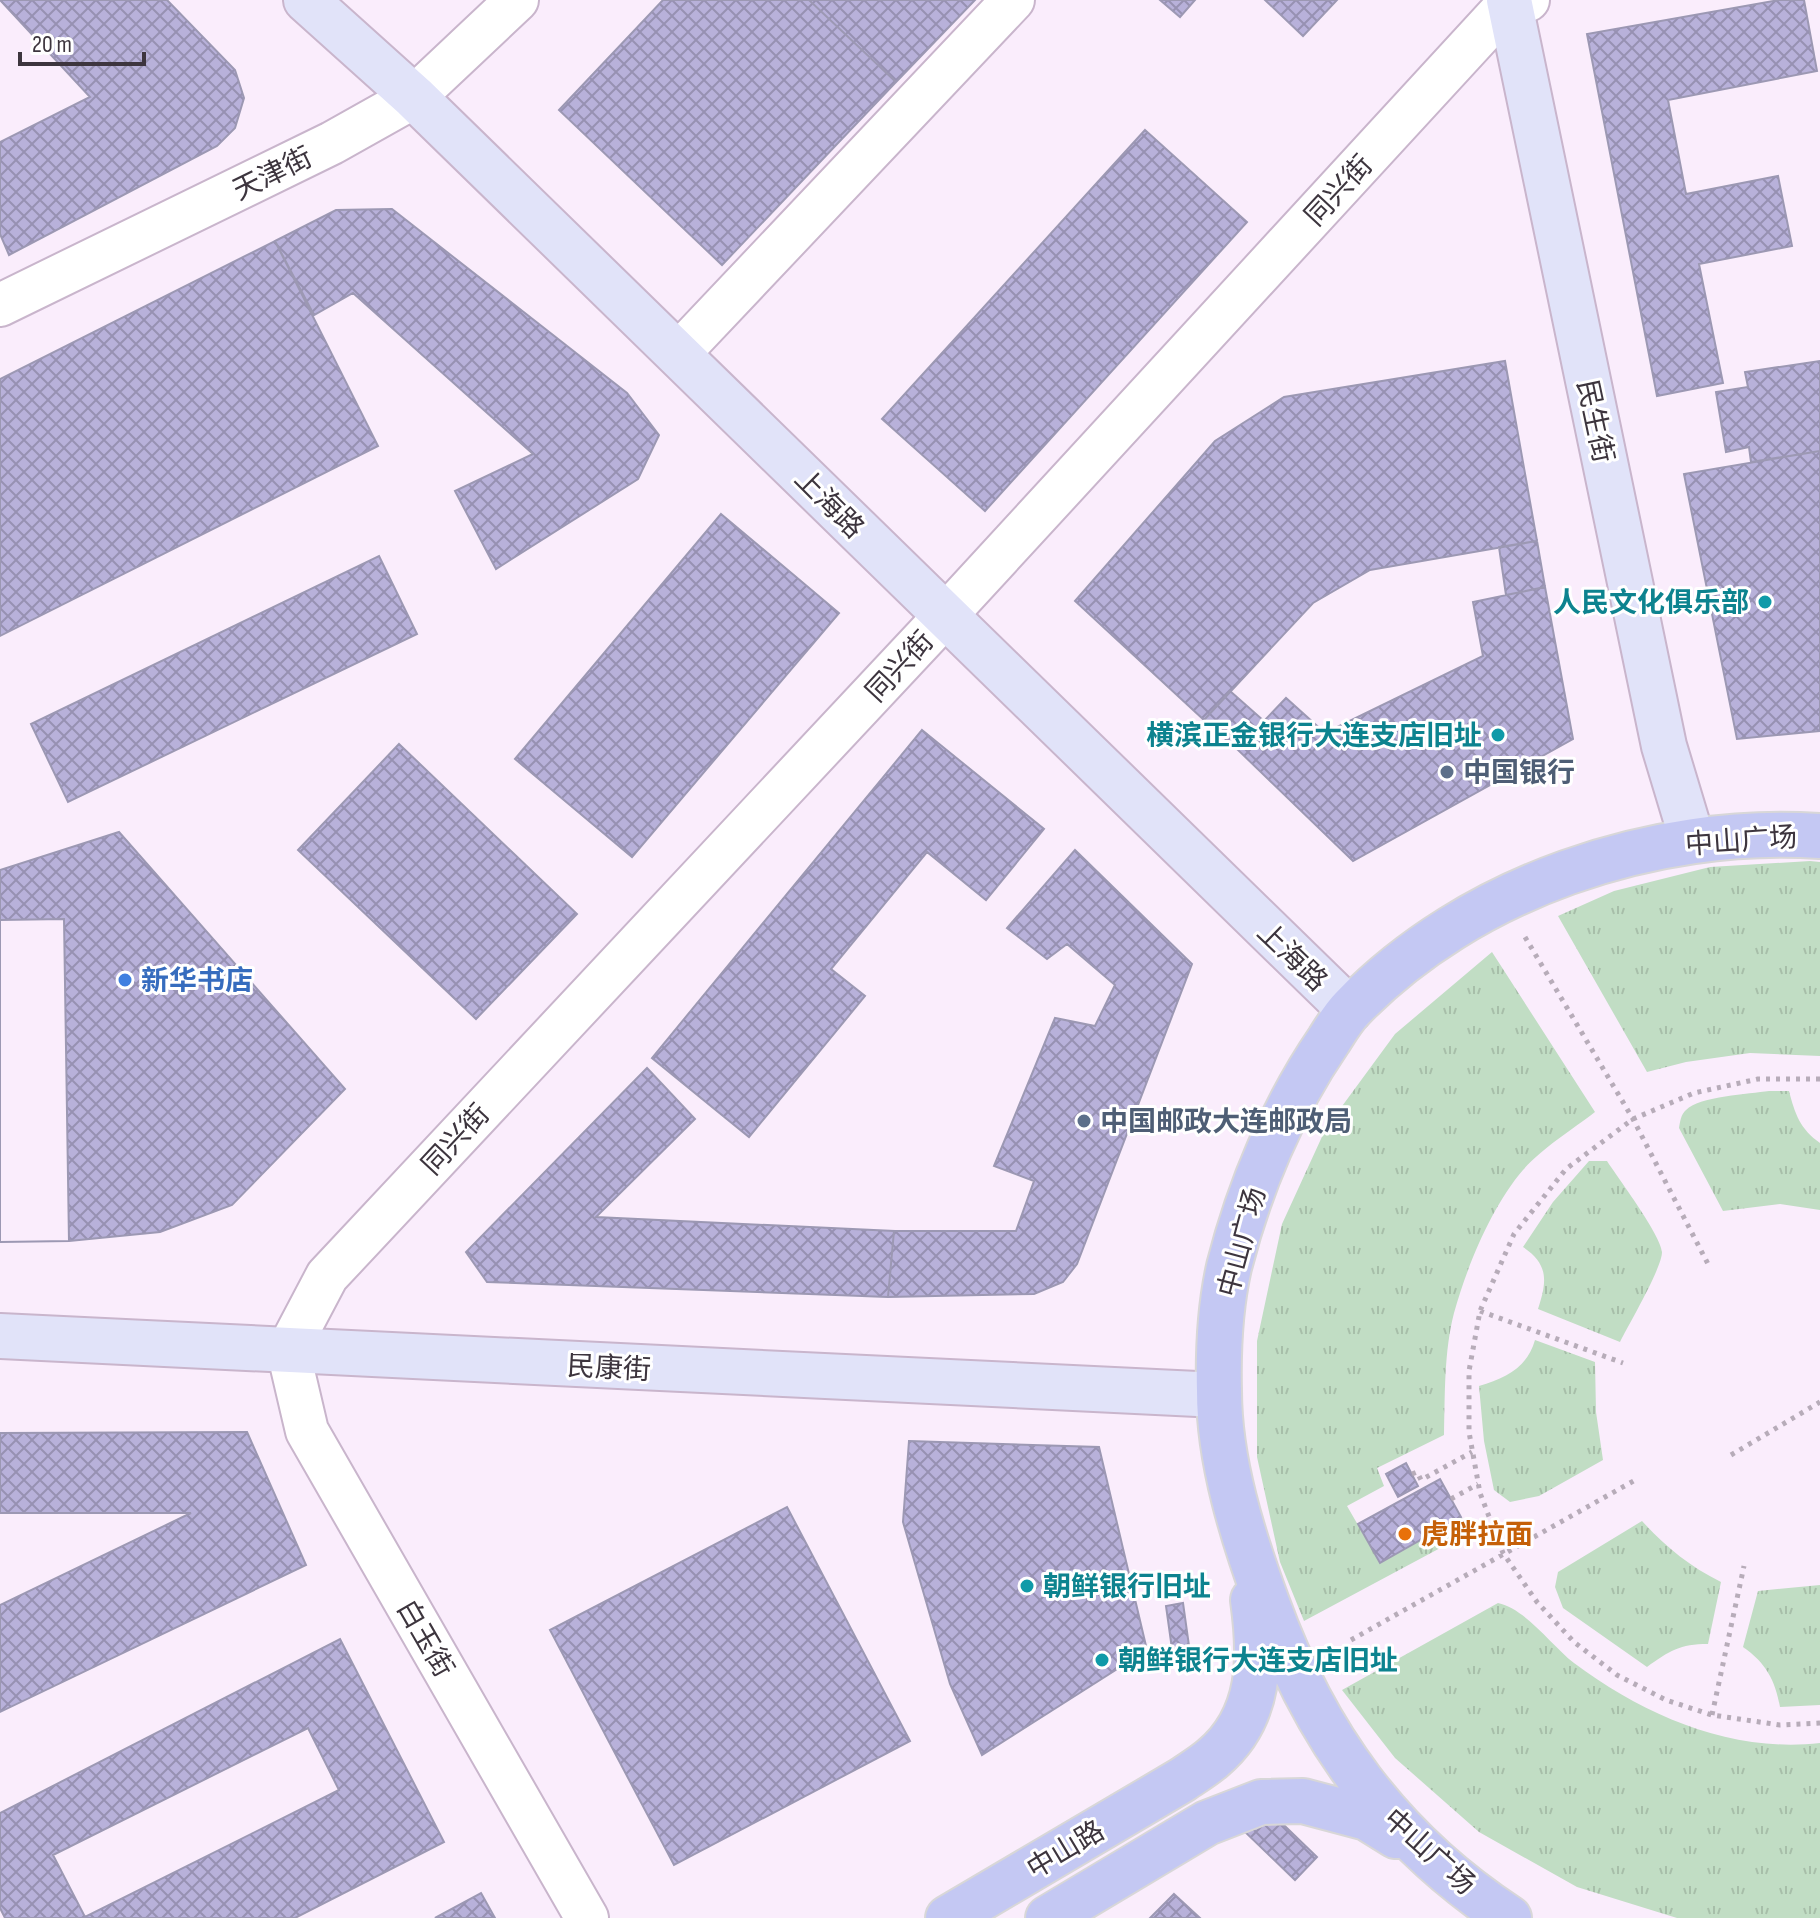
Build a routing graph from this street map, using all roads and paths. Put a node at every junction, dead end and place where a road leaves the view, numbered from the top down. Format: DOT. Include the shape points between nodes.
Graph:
graph roads {
  1 [pos="306,0"];
  2 [pos="517,0"];
  3 [pos="1013,0"];
  4 [pos="1515,1"];
  5 [pos="414,97"];
  6 [pos="0,305"];
  7 [pos="679,353"];
  8 [pos="945,616"];
  9 [pos="1820,836"];
  10 [pos="1692,839"];
  11 [pos="1523,932"];
  12 [pos="1350,1010"];
  13 [pos="1820,1079"];
  14 [pos="1633,1119"];
  15 [pos="1708,1264"];
  16 [pos="1480,1311"];
  17 [pos="0,1336"];
  18 [pos="288,1350"];
  19 [pos="1623,1363"];
  20 [pos="1218,1395"];
  21 [pos="1820,1402"];
  22 [pos="1472,1452"];
  23 [pos="1731,1455"];
  24 [pos="1412,1474"];
  25 [pos="1637,1479"];
  26 [pos="1479,1484"];
  27 [pos="1451,1499"];
  28 [pos="1244,1538"];
  29 [pos="1503,1553"];
  30 [pos="1744,1566"];
  31 [pos="1351,1640"];
  32 [pos="1712,1715"];
  33 [pos="1820,1723"];
  34 [pos="1428,1856"];
  35 [pos="587,1918"];
  36 [pos="948,1918"];
  37 [pos="1048,1918"];
  38 [pos="1509,1918"];
  1 -- 5 [label="main road, 上海路"];
  2 -- 5 [label="street, 天津街"];
  3 -- 7 [label="street"];
  4 -- 8 [label="street, 同兴街"];
  4 -- 10 [label="main road, 民生街" via="1664,746"];
  5 -- 6 [label="street, 天津街" via="332,143"];
  5 -- 7 [label="main road, 上海路"];
  7 -- 8 [label="main road, 上海路"];
  8 -- 12 [label="main road, 上海路"];
  8 -- 18 [label="street, 同兴街" via="327,1276"];
  9 -- 10 [label="main road, 中山广场"];
  10 -- 12 [label="main road, 中山广场" via="1586,865 1507,897 1419,950"];
  11 -- 14 [label="path"];
  12 -- 20 [label="main road, 中山广场" via="1304,1077 1261,1171 1229,1268"];
  13 -- 14 [label="path" via="1758,1079 1694,1093"];
  14 -- 15 [label="path"];
  14 -- 16 [label="path" via="1566,1169 1514,1234"];
  16 -- 19 [label="path"];
  16 -- 22 [label="path" via="1469,1371"];
  17 -- 18 [label="main road, 民康街"];
  18 -- 20 [label="main road, 民康街"];
  18 -- 35 [label="street, 白玉街" via="307,1431"];
  20 -- 28 [label="main road, 中山广场"];
  21 -- 23 [label="path"];
  22 -- 24 [label="path" via="1421,1480 1417,1472"];
  22 -- 26 [label="path"];
  25 -- 29 [label="path"];
  26 -- 27 [label="path"];
  26 -- 29 [label="path"];
  28 -- 34 [label="main road, 中山广场" via="1278,1635 1323,1727 1370,1795"];
  28 -- 36 [label="main road, 中山路" via="1257,1630 1257,1684 1242,1723 1215,1757 1182,1780"];
  29 -- 31 [label="path"];
  29 -- 32 [label="path" via="1574,1642 1617,1675 1666,1700"];
  30 -- 32 [label="path"];
  32 -- 33 [label="path" via="1780,1725"];
  34 -- 37 [label="main road, 中山路" via="1367,1818 1303,1801 1261,1802 1207,1823"];
  34 -- 38 [label="main road, 中山广场"];
}
